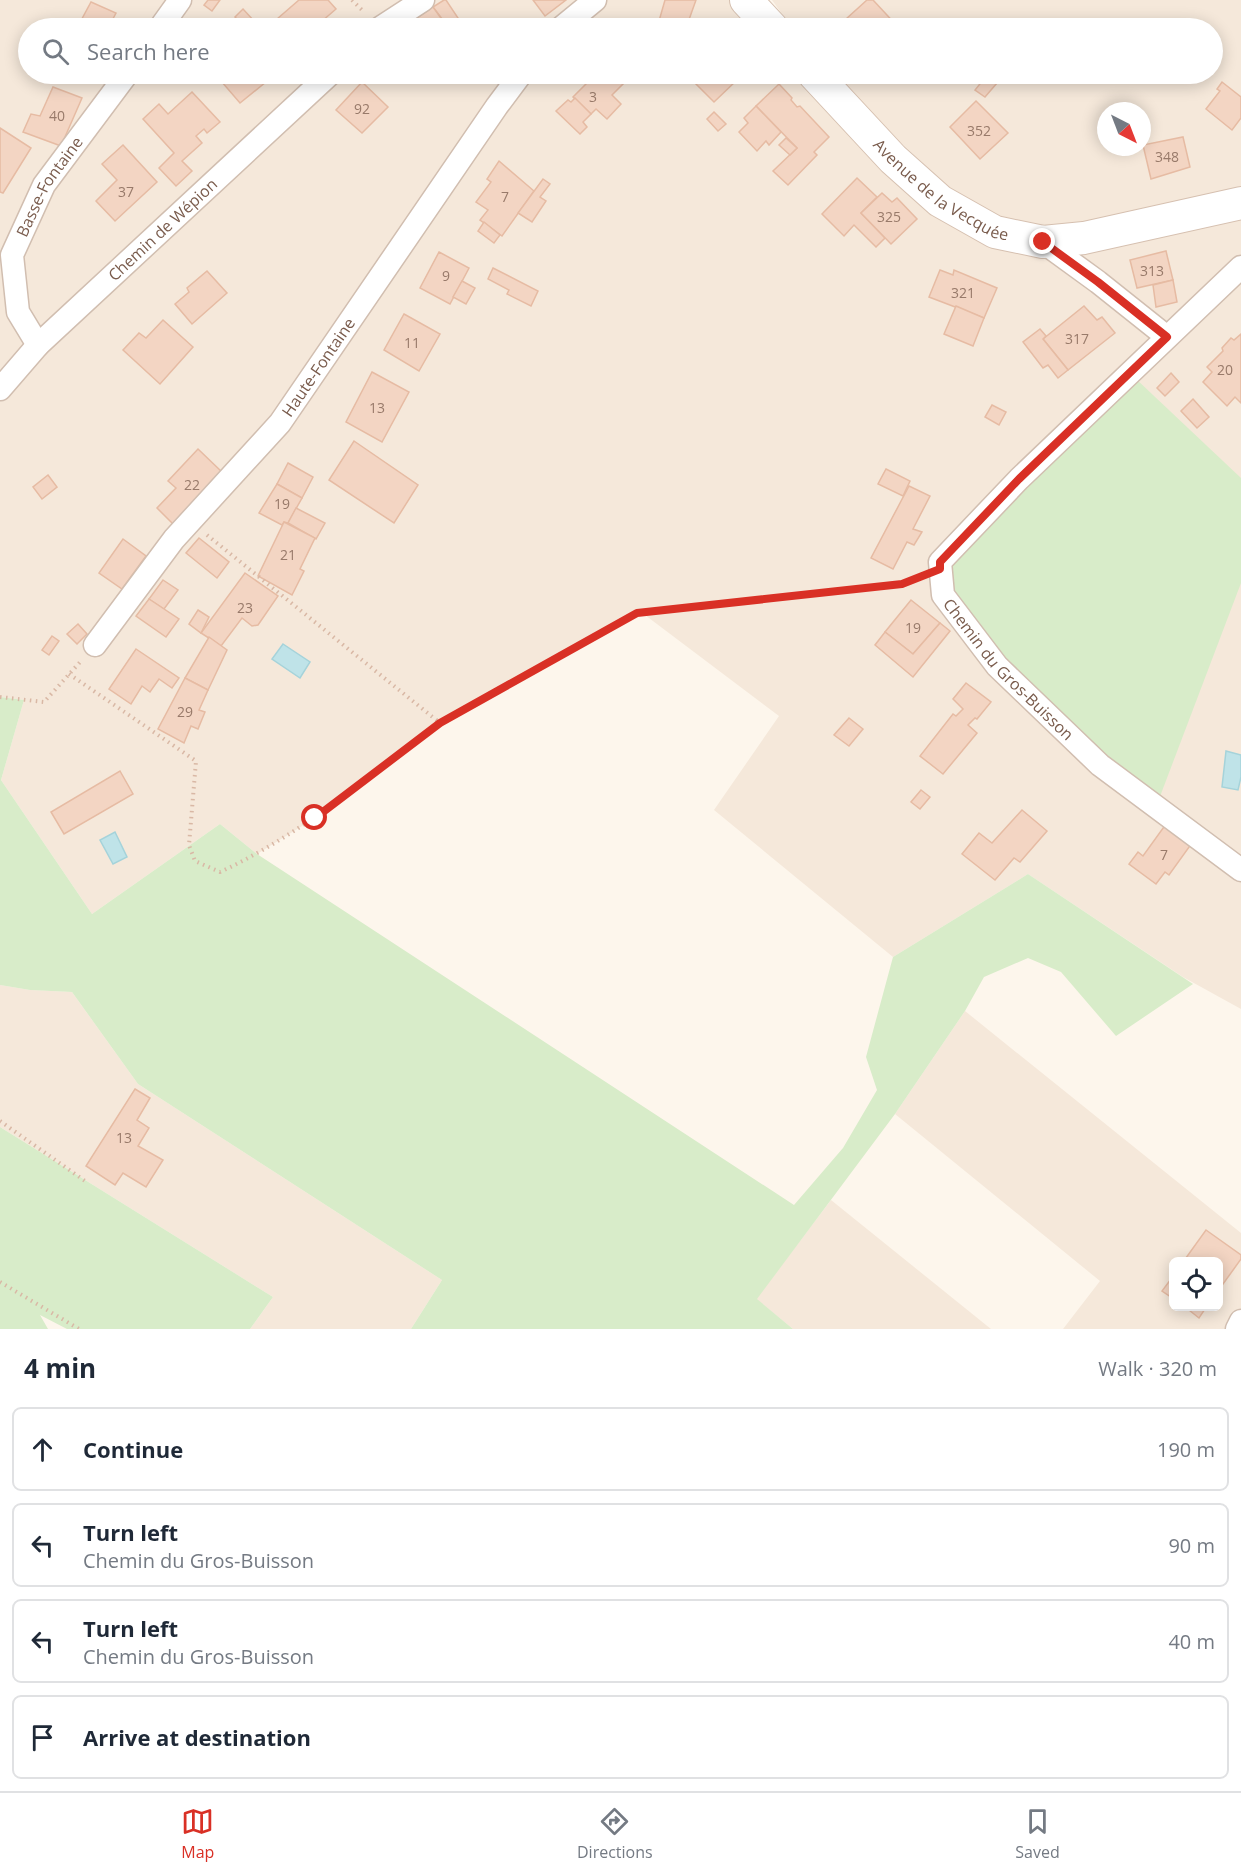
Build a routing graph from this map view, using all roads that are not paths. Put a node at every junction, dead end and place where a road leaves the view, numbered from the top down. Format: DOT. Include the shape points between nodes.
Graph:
graph roads {
  1 [pos="180,0"];
  2 [pos="423,0"];
  3 [pos="595,0"];
  4 [pos="746,0"];
  5 [pos="167,18"];
  6 [pos="395,18"];
  7 [pos="573,18"];
  8 [pos="763,18"];
  9 [pos="120,84"];
  10 [pos="319,84"];
  11 [pos="514,84"];
  12 [pos="823,84"];
  13 [pos="1241,203"];
  14 [pos="1043,242"];
  15 [pos="1241,267"];
  16 [pos="1167,337"];
  17 [pos="38,345"];
  18 [pos="0,389"];
  19 [pos="95,645"];
  20 [pos="1241,870"];
  21 [pos="1241,1321"];
  22 [pos="1237,1329"];
  1 -- 5 [label="street"];
  2 -- 6 [label="street"];
  3 -- 7 [label="street"];
  4 -- 8 [label="main road"];
  9 -- 17 [label="street, Basse-Fontaine" via="44,185 12,255 18,312"];
  10 -- 17 [label="street, Chemin de Wépion"];
  11 -- 19 [label="street, Haute-Fontaine" via="280,423 174,539"];
  12 -- 14 [label="main road, Avenue de la Vecquée" via="893,159 940,201 995,232"];
  13 -- 14 [label="main road, Avenue de la Vecquée" via="1084,238"];
  14 -- 16 [label="street"];
  15 -- 16 [label="street"];
  16 -- 20 [label="street, Chemin du Gros-Buisson" via="1019,479 940,562 943,595 997,666 1100,765"];
  17 -- 18 [label="street, Chemin de Wépion"];
  21 -- 22 [label="street"];
}
